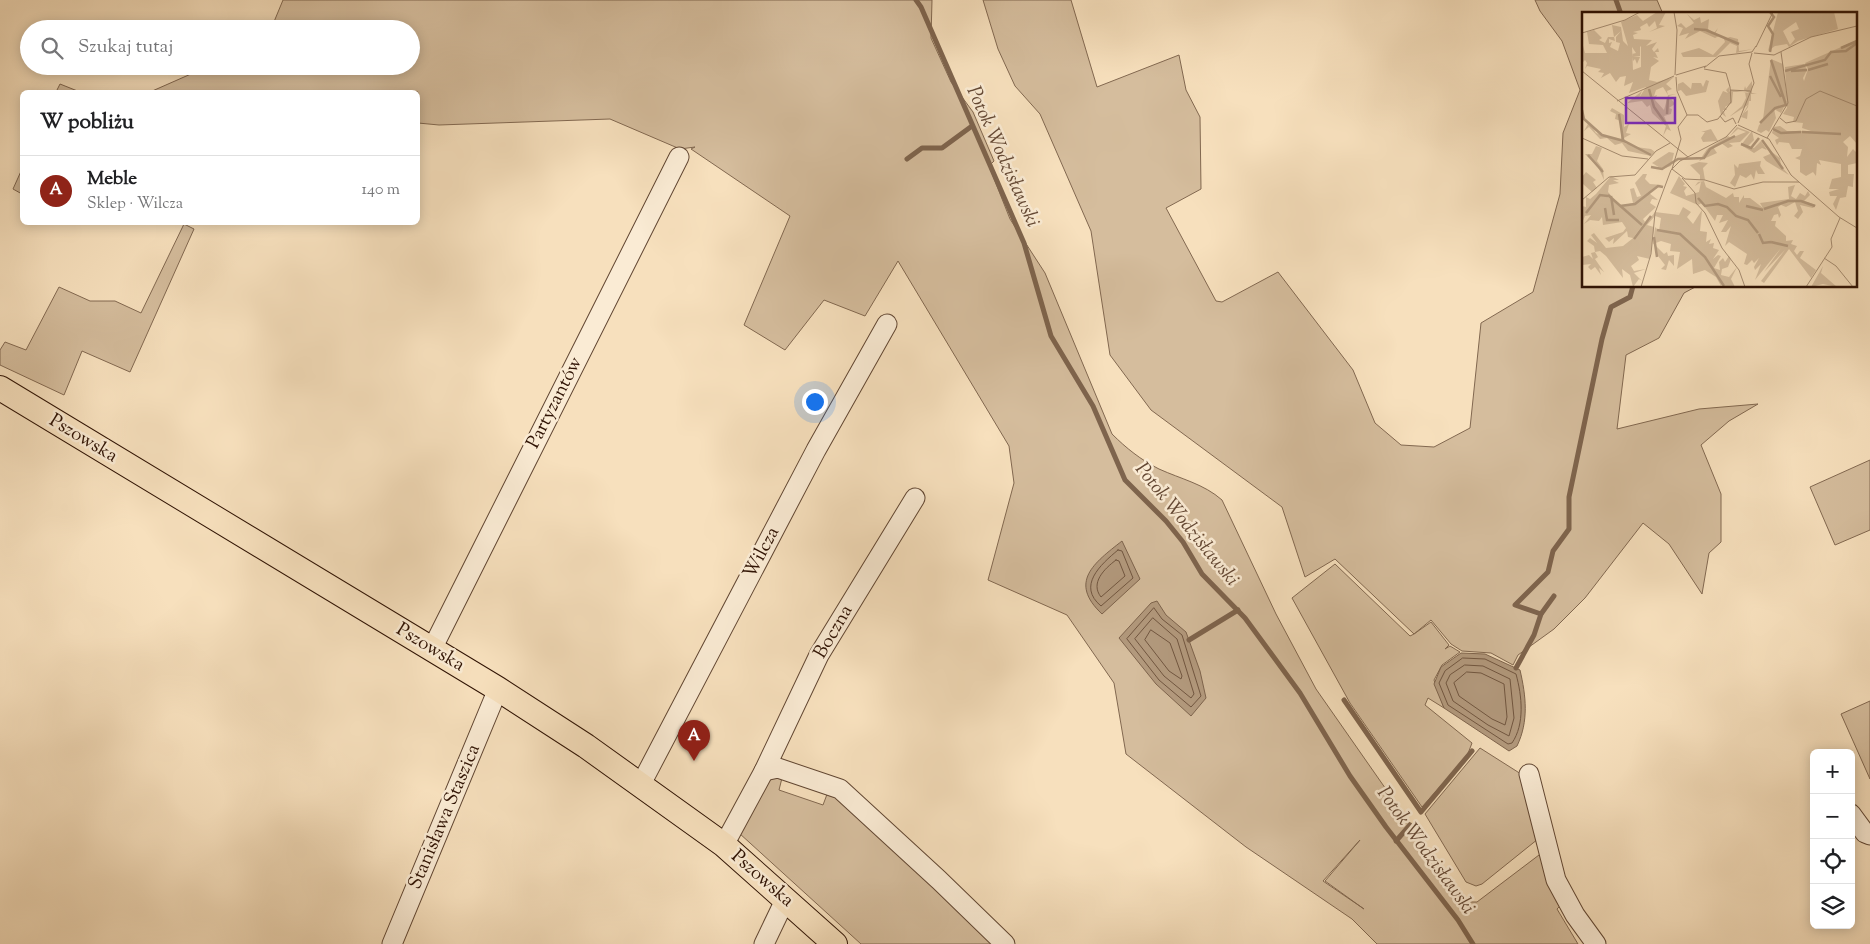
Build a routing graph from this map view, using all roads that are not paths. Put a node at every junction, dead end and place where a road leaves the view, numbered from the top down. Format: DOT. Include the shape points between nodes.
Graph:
graph roads {
  1 [pos="679,157"];
  2 [pos="887,324"];
  3 [pos="0,388"];
  4 [pos="915,498"];
  5 [pos="432,649"];
  6 [pos="498,689"];
  7 [pos="764,771"];
  8 [pos="1529,774"];
  9 [pos="641,784"];
  10 [pos="1855,819"];
  11 [pos="1870,835"];
  12 [pos="724,845"];
  13 [pos="786,898"];
  14 [pos="392,944"];
  15 [pos="764,944"];
  16 [pos="835,944"];
  17 [pos="1006,944"];
  18 [pos="1596,944"];
  1 -- 5 [label="street, Partyzantów"];
  2 -- 9 [label="street, Wilcza" via="816,450"];
  3 -- 5 [label="main road, Pszowska"];
  4 -- 7 [label="street, Boczna" via="819,655"];
  5 -- 6 [label="main road, Pszowska"];
  6 -- 9 [label="main road, Pszowska"];
  6 -- 14 [label="street, Stanisława Staszica"];
  7 -- 12 [label="street, Boczna"];
  7 -- 17 [label="street" via="778,768 840,789"];
  8 -- 18 [label="street" via="1556,880"];
  9 -- 12 [label="main road, Pszowska"];
  10 -- 11 [label="street"];
  12 -- 13 [label="main road, Pszowska"];
  13 -- 15 [label="street"];
  13 -- 16 [label="main road, Pszowska"];
}
